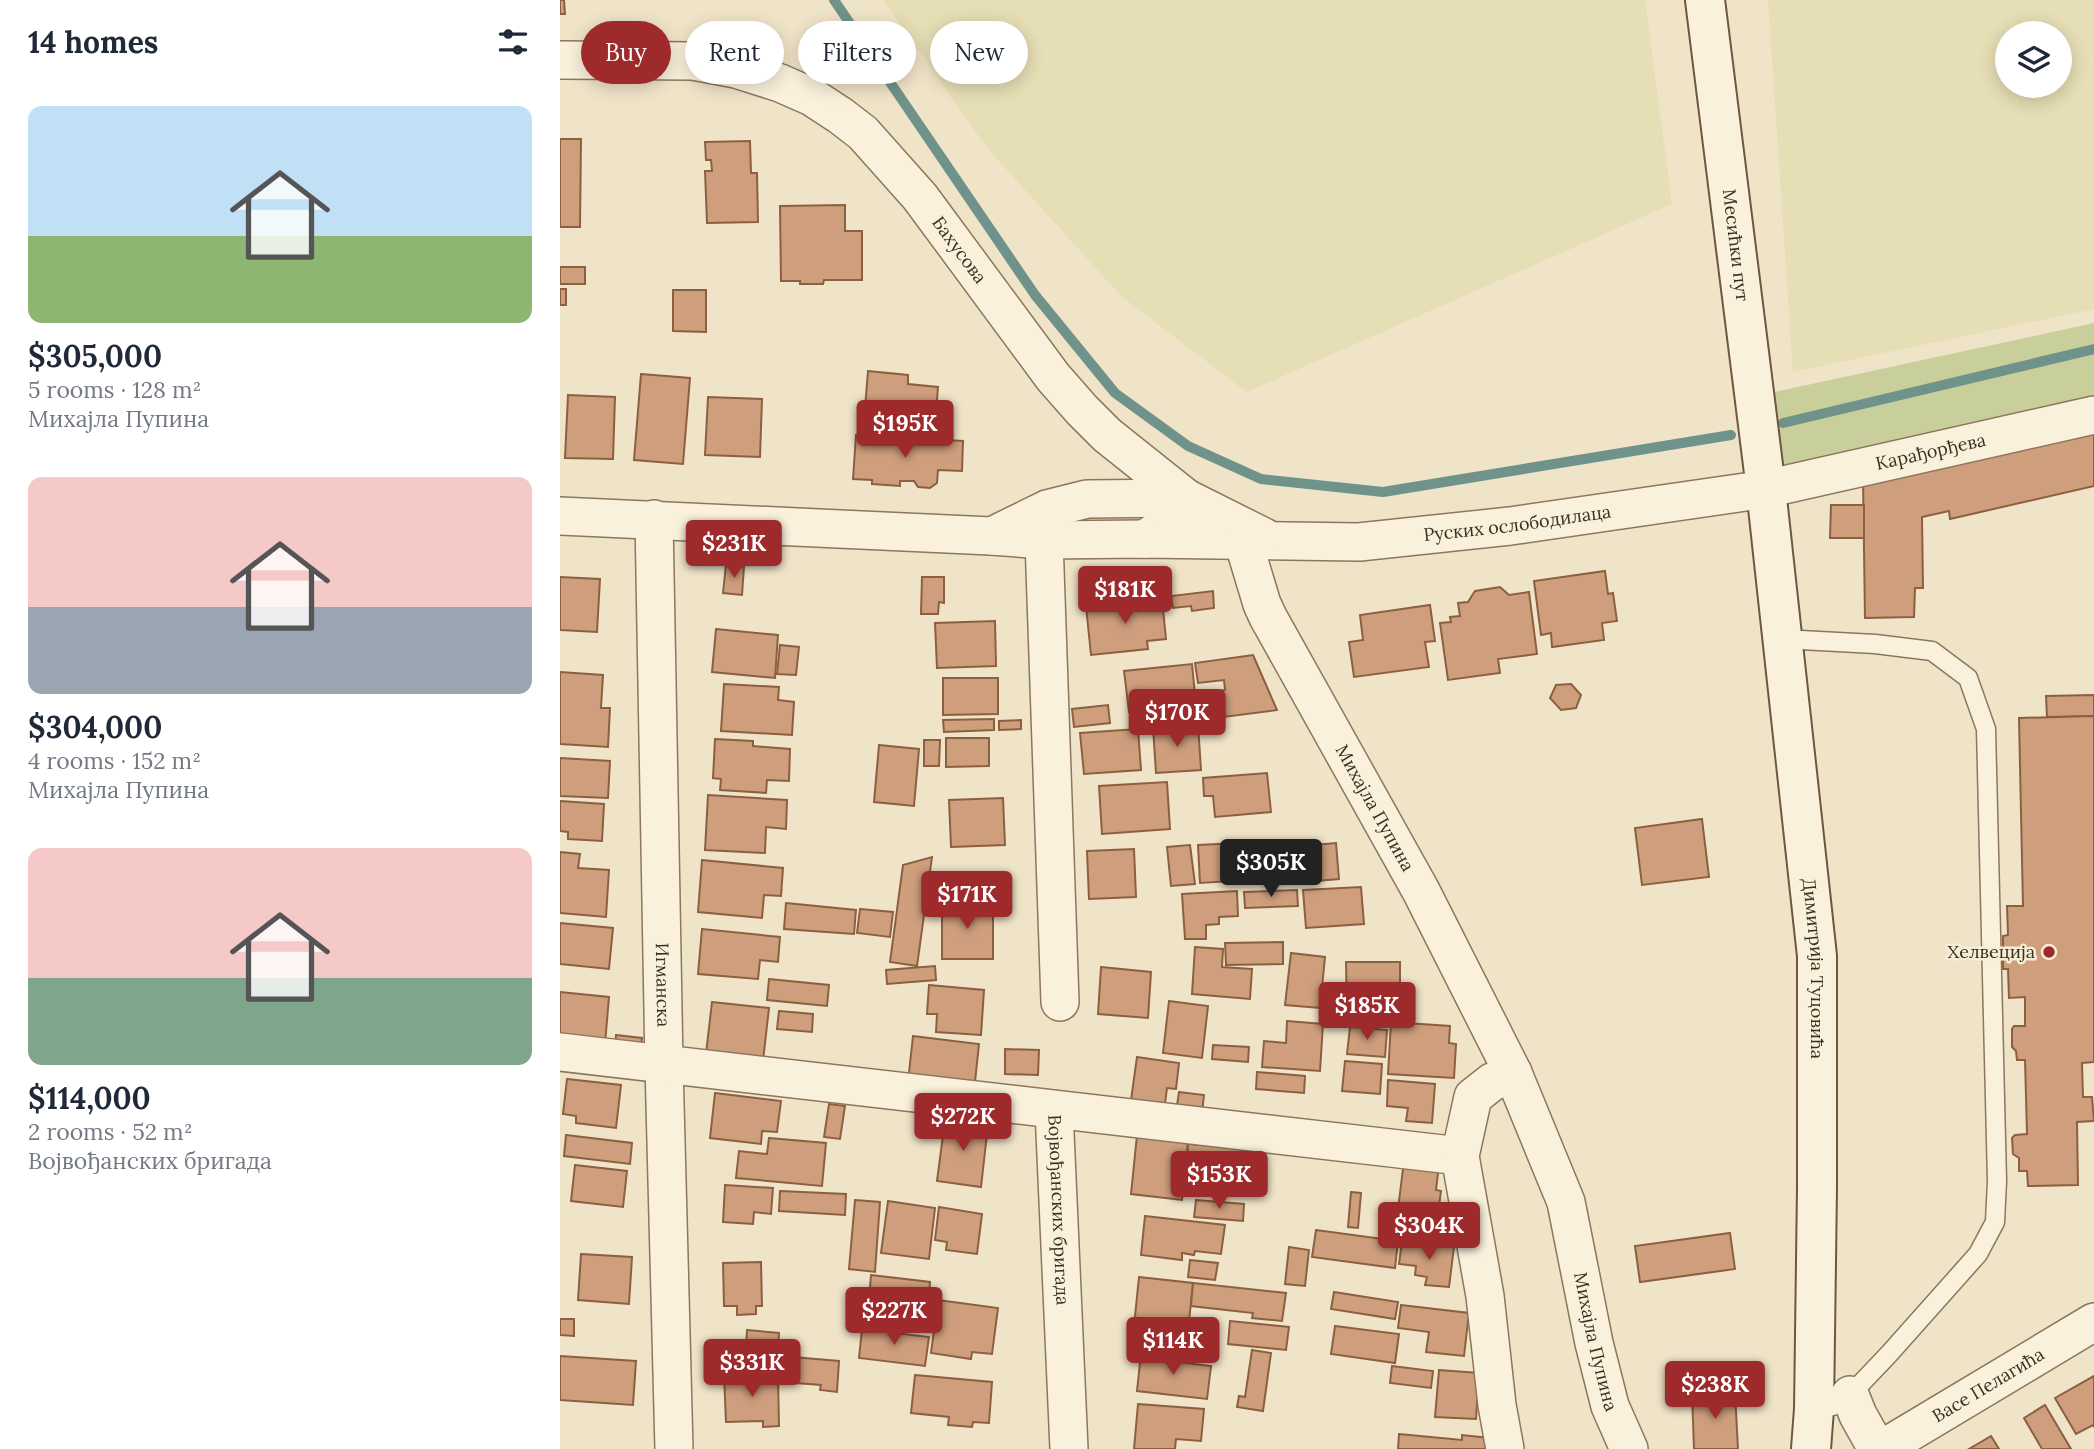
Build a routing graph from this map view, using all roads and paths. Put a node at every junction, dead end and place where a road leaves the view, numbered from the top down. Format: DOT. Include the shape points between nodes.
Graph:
graph roads {
  1 [pos="1705,0"];
  2 [pos="560,60"];
  3 [pos="2094,415"];
  4 [pos="1107,436"];
  5 [pos="1766,489"];
  6 [pos="1186,498"];
  7 [pos="1087,499"];
  8 [pos="560,516"];
  9 [pos="654,520"];
  10 [pos="992,536"];
  11 [pos="1144,539"];
  12 [pos="1044,540"];
  13 [pos="1256,540"];
  14 [pos="1782,639"];
  15 [pos="1060,1002"];
  16 [pos="560,1052"];
  17 [pos="664,1065"];
  18 [pos="1513,1073"];
  19 [pos="1054,1110"];
  20 [pos="1460,1156"];
  21 [pos="2094,1322"];
  22 [pos="1850,1395"];
  23 [pos="1814,1409"];
  24 [pos="674,1449"];
  25 [pos="1069,1449"];
  26 [pos="1505,1449"];
  27 [pos="1629,1449"];
  28 [pos="1811,1449"];
  29 [pos="1879,1449"];
  1 -- 5 [label="street, Месићки пут"];
  2 -- 4 [label="street, Бахусова" via="694,61 736,69 812,97 863,133 920,197 1053,377"];
  3 -- 5 [label="street, Карађорђева"];
  4 -- 6 [label="street, Бахусова"];
  4 -- 7 [label="street" via="1103,476"];
  5 -- 13 [label="street, Руских ослободилаца" via="1510,526 1359,542"];
  5 -- 14 [label="street, Димитрија Туцовића"];
  6 -- 7 [label="street, Руских ослободилаца"];
  6 -- 11 [label="street" via="1168,524"];
  6 -- 13 [label="street, Руских ослободилаца"];
  7 -- 10 [label="street, Руских ослободилаца" via="1047,509"];
  8 -- 9 [label="street, Руских ослободилаца"];
  9 -- 10 [label="street, Руских ослободилаца"];
  9 -- 17 [label="street, Игманска"];
  10 -- 12 [label="street, Руских ослободилаца"];
  11 -- 12 [label="street, Руских ослободилаца"];
  11 -- 13 [label="street, Руских ослободилаца"];
  12 -- 15 [label="street"];
  13 -- 18 [label="street, Михајла Пупина" via="1262,604 1268,617 1422,891"];
  14 -- 22 [label="lane" via="1932,651 1968,678 1986,729 1995,1222 1978,1254"];
  14 -- 23 [label="street, Димитрија Туцовића" via="1816,956"];
  16 -- 17 [label="street, Војвођанских бригада"];
  17 -- 19 [label="street, Војвођанских бригада"];
  17 -- 24 [label="street, Игманска"];
  18 -- 20 [label="street" via="1473,1097"];
  18 -- 27 [label="street, Михајла Пупина" via="1566,1202 1597,1356 1610,1406"];
  19 -- 20 [label="street"];
  19 -- 25 [label="street, Војвођанских бригада"];
  20 -- 26 [label="street"];
  21 -- 29 [label="street, Васе Пелагића"];
  22 -- 23 [label="lane" via="1833,1406"];
  22 -- 29 [label="street"];
  23 -- 28 [label="street, Димитрија Туцовића"];
}
